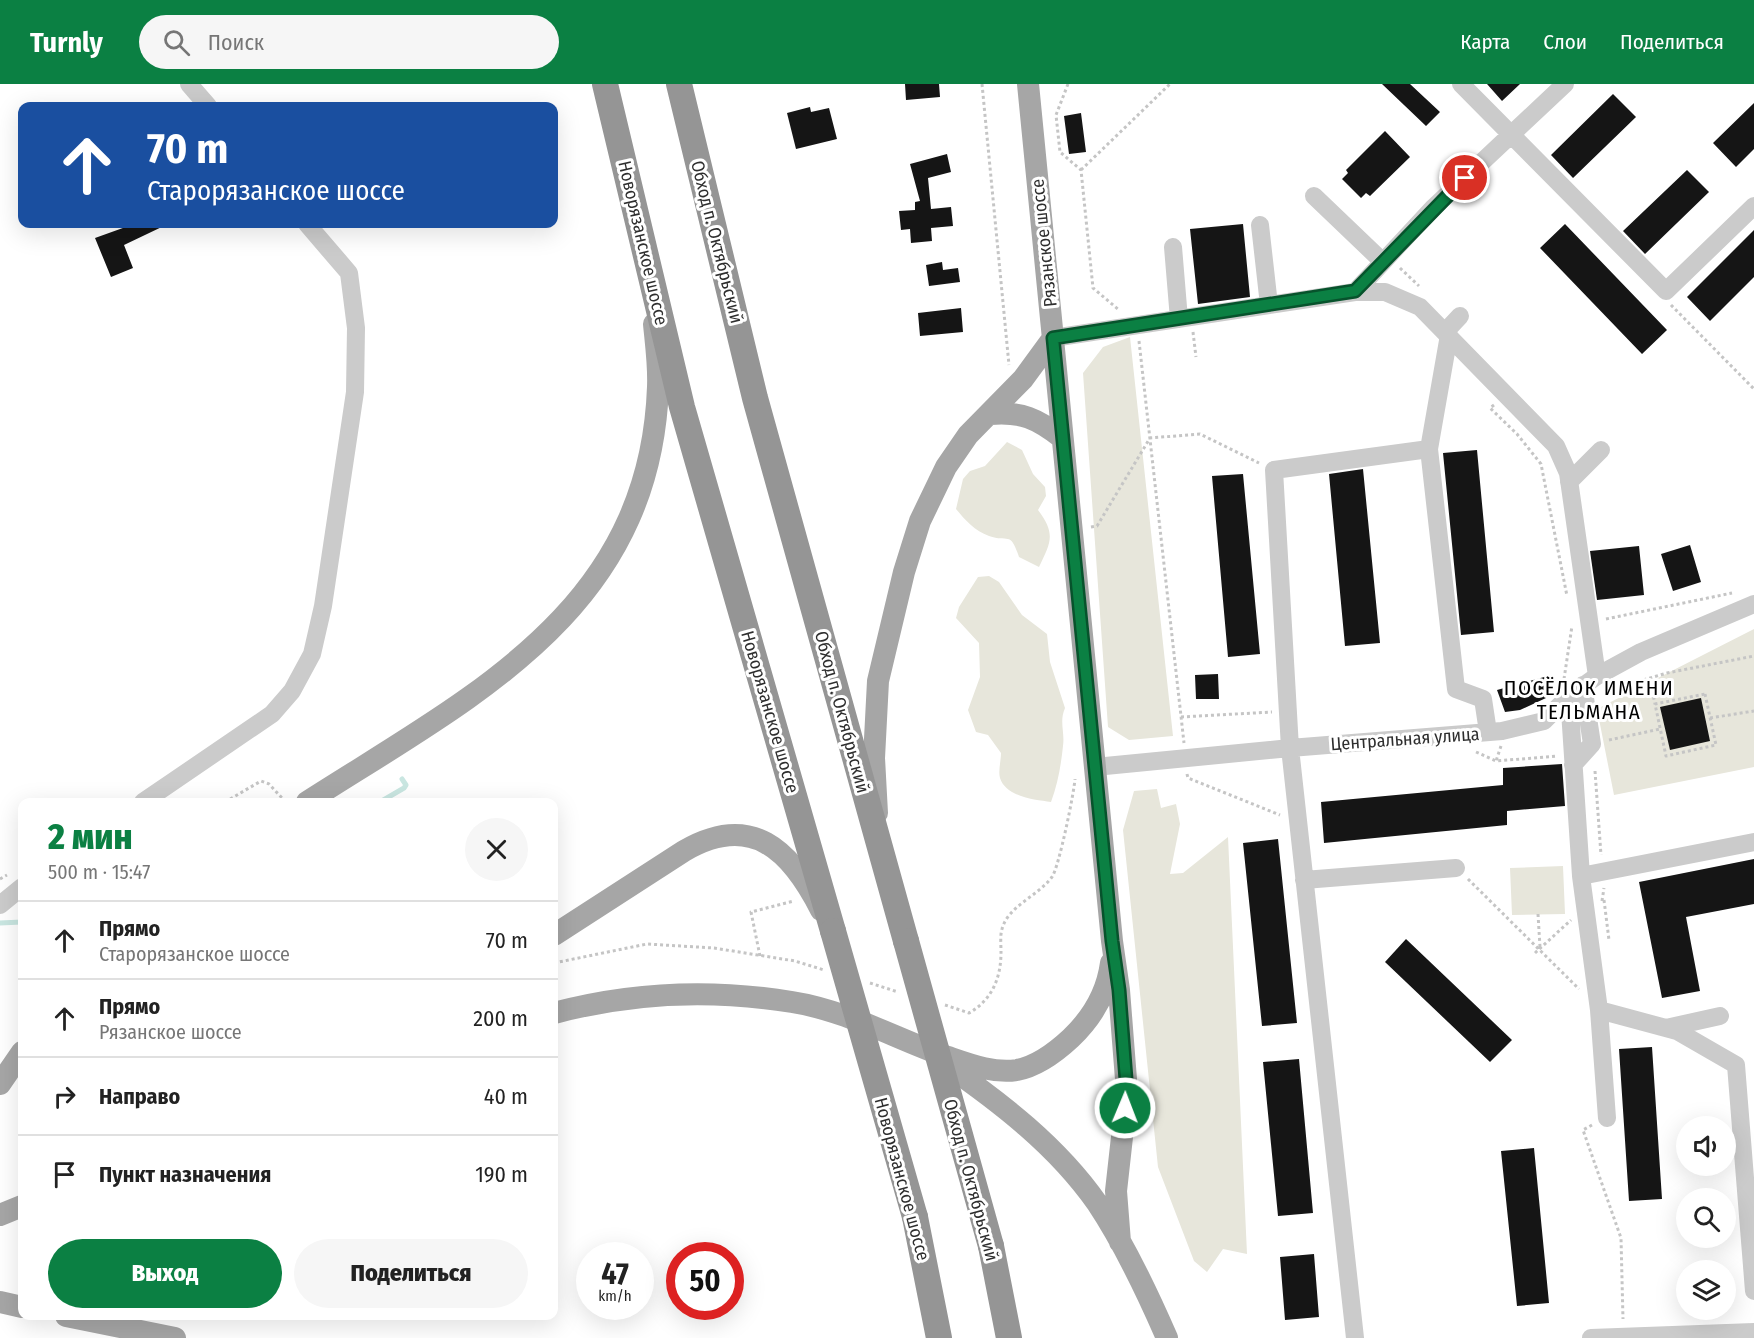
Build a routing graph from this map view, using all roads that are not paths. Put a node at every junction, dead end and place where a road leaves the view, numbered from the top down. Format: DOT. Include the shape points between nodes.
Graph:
graph roads {
  1 [pos="189,84"];
  2 [pos="605,84"];
  3 [pos="679,84"];
  4 [pos="1028,84"];
  5 [pos="1461,84"];
  6 [pos="1565,84"];
  7 [pos="205,102"];
  8 [pos="1511,135"];
  9 [pos="1314,196"];
  10 [pos="1754,206"];
  11 [pos="1260,225"];
  12 [pos="310,228"];
  13 [pos="1173,247"];
  14 [pos="1390,264"];
  15 [pos="652,283"];
  16 [pos="1355,291"];
  17 [pos="1269,305"];
  18 [pos="1460,316"];
  19 [pos="1179,319"];
  20 [pos="1447,333"];
  21 [pos="1053,338"];
  22 [pos="990,414"];
  23 [pos="1062,438"];
  24 [pos="1429,449"];
  25 [pos="1601,450"];
  26 [pos="1569,482"];
  27 [pos="1754,604"];
  28 [pos="1578,686"];
  29 [pos="1488,732"];
  30 [pos="1290,748"];
  31 [pos="1095,767"];
  32 [pos="149,798"];
  33 [pos="313,798"];
  34 [pos="1754,842"];
  35 [pos="879,844"];
  36 [pos="1456,868"];
  37 [pos="1581,876"];
  38 [pos="1304,880"];
  39 [pos="18,890"];
  40 [pos="0,905"];
  41 [pos="833,931"];
  42 [pos="558,932"];
  43 [pos="1112,941"];
  44 [pos="1599,1010"];
  45 [pos="558,1012"];
  46 [pos="1719,1016"];
  47 [pos="1665,1028"];
  48 [pos="907,1042"];
  49 [pos="18,1058"];
  50 [pos="1745,1064"];
  51 [pos="0,1084"];
  52 [pos="1607,1118"];
  53 [pos="1120,1242"];
  54 [pos="1754,1291"];
  55 [pos="0,1302"];
  56 [pos="18,1305"];
  57 [pos="86,1320"];
  58 [pos="1754,1332"];
  59 [pos="1635,1336"];
  60 [pos="175,1338"];
  61 [pos="939,1338"];
  62 [pos="1009,1338"];
  63 [pos="1167,1338"];
  64 [pos="1355,1338"];
  65 [pos="1591,1338"];
  1 -- 7 [label="street"];
  2 -- 15 [label="highway, Новорязанское шоссе"];
  3 -- 35 [label="highway, Обход п. Октябрьский" via="755,398"];
  4 -- 21 [label="main road, Рязанское шоссе"];
  5 -- 8 [label="street"];
  6 -- 8 [label="street"];
  8 -- 10 [label="street" via="1666,291"];
  8 -- 14 [label="street" via="1434,207"];
  9 -- 14 [label="street"];
  11 -- 17 [label="street"];
  12 -- 32 [label="street" via="349,273 356,328 355,392 323,606 312,654 292,691 272,714"];
  13 -- 19 [label="street"];
  14 -- 16 [label="street"];
  15 -- 33 [label="main road" via="658,386 654,432 644,477 606,565 579,602 544,639 473,695"];
  15 -- 41 [label="highway, Новорязанское шоссе" via="682,407"];
  16 -- 17 [label="street"];
  16 -- 20 [label="street" via="1385,292 1420,307"];
  17 -- 19 [label="street"];
  18 -- 20 [label="street"];
  19 -- 21 [label="street"];
  20 -- 24 [label="street"];
  20 -- 26 [label="street" via="1556,446"];
  21 -- 22 [label="main road" via="1023,379"];
  21 -- 23 [label="main road, Рязанское шоссе"];
  22 -- 23 [label="main road" via="1018,413 1031,417"];
  22 -- 35 [label="main road" via="968,435 946,467 920,521 904,572 878,681 874,758"];
  23 -- 31 [label="main road, Рязанское шоссе"];
  24 -- 29 [label="street" via="1456,689 1483,699"];
  24 -- 30 [label="street" via="1274,470"];
  25 -- 26 [label="street"];
  26 -- 28 [label="street"];
  27 -- 28 [label="street, Центральная улица" via="1641,652"];
  28 -- 29 [label="street, Центральная улица" via="1544,721"];
  28 -- 37 [label="street" via="1573,770"];
  29 -- 30 [label="street, Центральная улица"];
  30 -- 31 [label="street, Центральная улица"];
  30 -- 38 [label="street"];
  31 -- 43 [label="main road, Рязанское шоссе"];
  34 -- 37 [label="street"];
  35 -- 62 [label="highway, Обход п. Октябрьский, bridge" via="991,1246"];
  36 -- 38 [label="street"];
  37 -- 44 [label="street"];
  38 -- 64 [label="street"];
  39 -- 40 [label="street"];
  41 -- 42 [label="main road" via="790,861 769,843 746,834 724,834 684,851"];
  41 -- 61 [label="highway, Новорязанское шоссе, bridge" via="915,1217"];
  43 -- 48 [label="main road" via="1108,981 1092,1015 1058,1050 1033,1065 1006,1071 988,1069"];
  43 -- 53 [label="main road" via="1127,1092 1116,1191"];
  44 -- 47 [label="street"];
  44 -- 52 [label="street"];
  45 -- 48 [label="main road" via="637,996 689,992 741,995 795,1002"];
  46 -- 47 [label="street"];
  47 -- 50 [label="street"];
  48 -- 53 [label="main road" via="977,1086 1045,1142 1096,1203"];
  49 -- 51 [label="main road"];
  50 -- 54 [label="street"];
  53 -- 63 [label="main road"];
  55 -- 56 [label="main road"];
  57 -- 60 [label="main road"];
  58 -- 59 [label="street"];
  59 -- 65 [label="street"];
}
